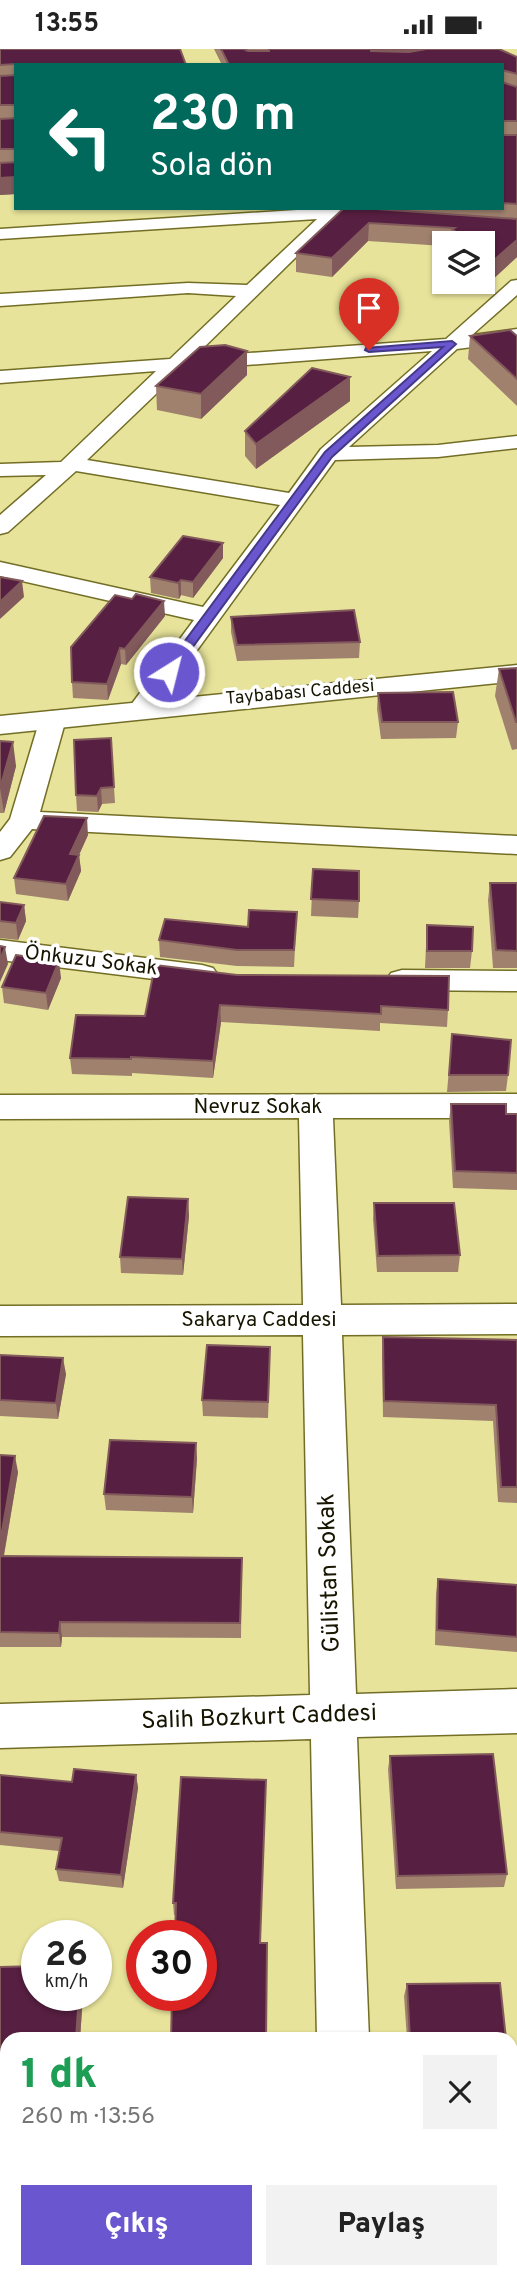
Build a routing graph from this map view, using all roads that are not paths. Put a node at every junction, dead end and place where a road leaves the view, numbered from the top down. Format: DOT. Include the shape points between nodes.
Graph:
graph roads {
  1 [pos="333,213"];
  2 [pos="355,219"];
  3 [pos="0,234"];
  4 [pos="517,285"];
  5 [pos="253,292"];
  6 [pos="0,300"];
  7 [pos="517,335"];
  8 [pos="452,344"];
  9 [pos="177,364"];
  10 [pos="0,377"];
  11 [pos="517,442"];
  12 [pos="329,454"];
  13 [pos="69,466"];
  14 [pos="0,470"];
  15 [pos="294,501"];
  16 [pos="0,527"];
  17 [pos="0,569"];
  18 [pos="209,617"];
  19 [pos="517,673"];
  20 [pos="141,709"];
  21 [pos="53,719"];
  22 [pos="0,725"];
  23 [pos="24,820"];
  24 [pos="517,845"];
  25 [pos="0,851"];
  26 [pos="0,950"];
  27 [pos="237,979"];
  28 [pos="370,980"];
  29 [pos="517,981"];
  30 [pos="316,1106"];
  31 [pos="517,1106"];
  32 [pos="0,1107"];
  33 [pos="517,1319"];
  34 [pos="322,1320"];
  35 [pos="0,1321"];
  36 [pos="517,1711"];
  37 [pos="334,1716"];
  38 [pos="0,1726"];
  39 [pos="343,2032"];
  1 -- 2 [label="street"];
  1 -- 3 [label="street"];
  1 -- 5 [label="street"];
  4 -- 8 [label="street"];
  5 -- 6 [label="street" via="188,288"];
  5 -- 9 [label="street"];
  7 -- 8 [label="street"];
  8 -- 9 [label="street"];
  8 -- 12 [label="street"];
  9 -- 10 [label="street"];
  9 -- 13 [label="street"];
  11 -- 12 [label="street" via="438,451"];
  12 -- 15 [label="street"];
  13 -- 14 [label="street"];
  13 -- 15 [label="street"];
  13 -- 16 [label="street"];
  15 -- 18 [label="street"];
  17 -- 18 [label="street"];
  18 -- 20 [label="street"];
  19 -- 20 [label="street, Taybabası Caddesi"];
  20 -- 21 [label="street, Taybabası Caddesi"];
  21 -- 22 [label="street, Taybabası Caddesi"];
  21 -- 23 [label="street"];
  23 -- 24 [label="street"];
  23 -- 25 [label="street"];
  26 -- 27 [label="street, Önkuzu Sokak"];
  28 -- 29 [label="street"];
  30 -- 31 [label="street, Nevruz Sokak"];
  30 -- 32 [label="street, Nevruz Sokak"];
  30 -- 34 [label="street, Gülistan Sokak"];
  33 -- 34 [label="street, Sakarya Caddesi"];
  34 -- 35 [label="street, Sakarya Caddesi"];
  34 -- 37 [label="street, Gülistan Sokak"];
  36 -- 37 [label="street, Salih Bozkurt Caddesi"];
  37 -- 38 [label="street, Salih Bozkurt Caddesi"];
  37 -- 39 [label="street, Gülistan Sokak"];
}
